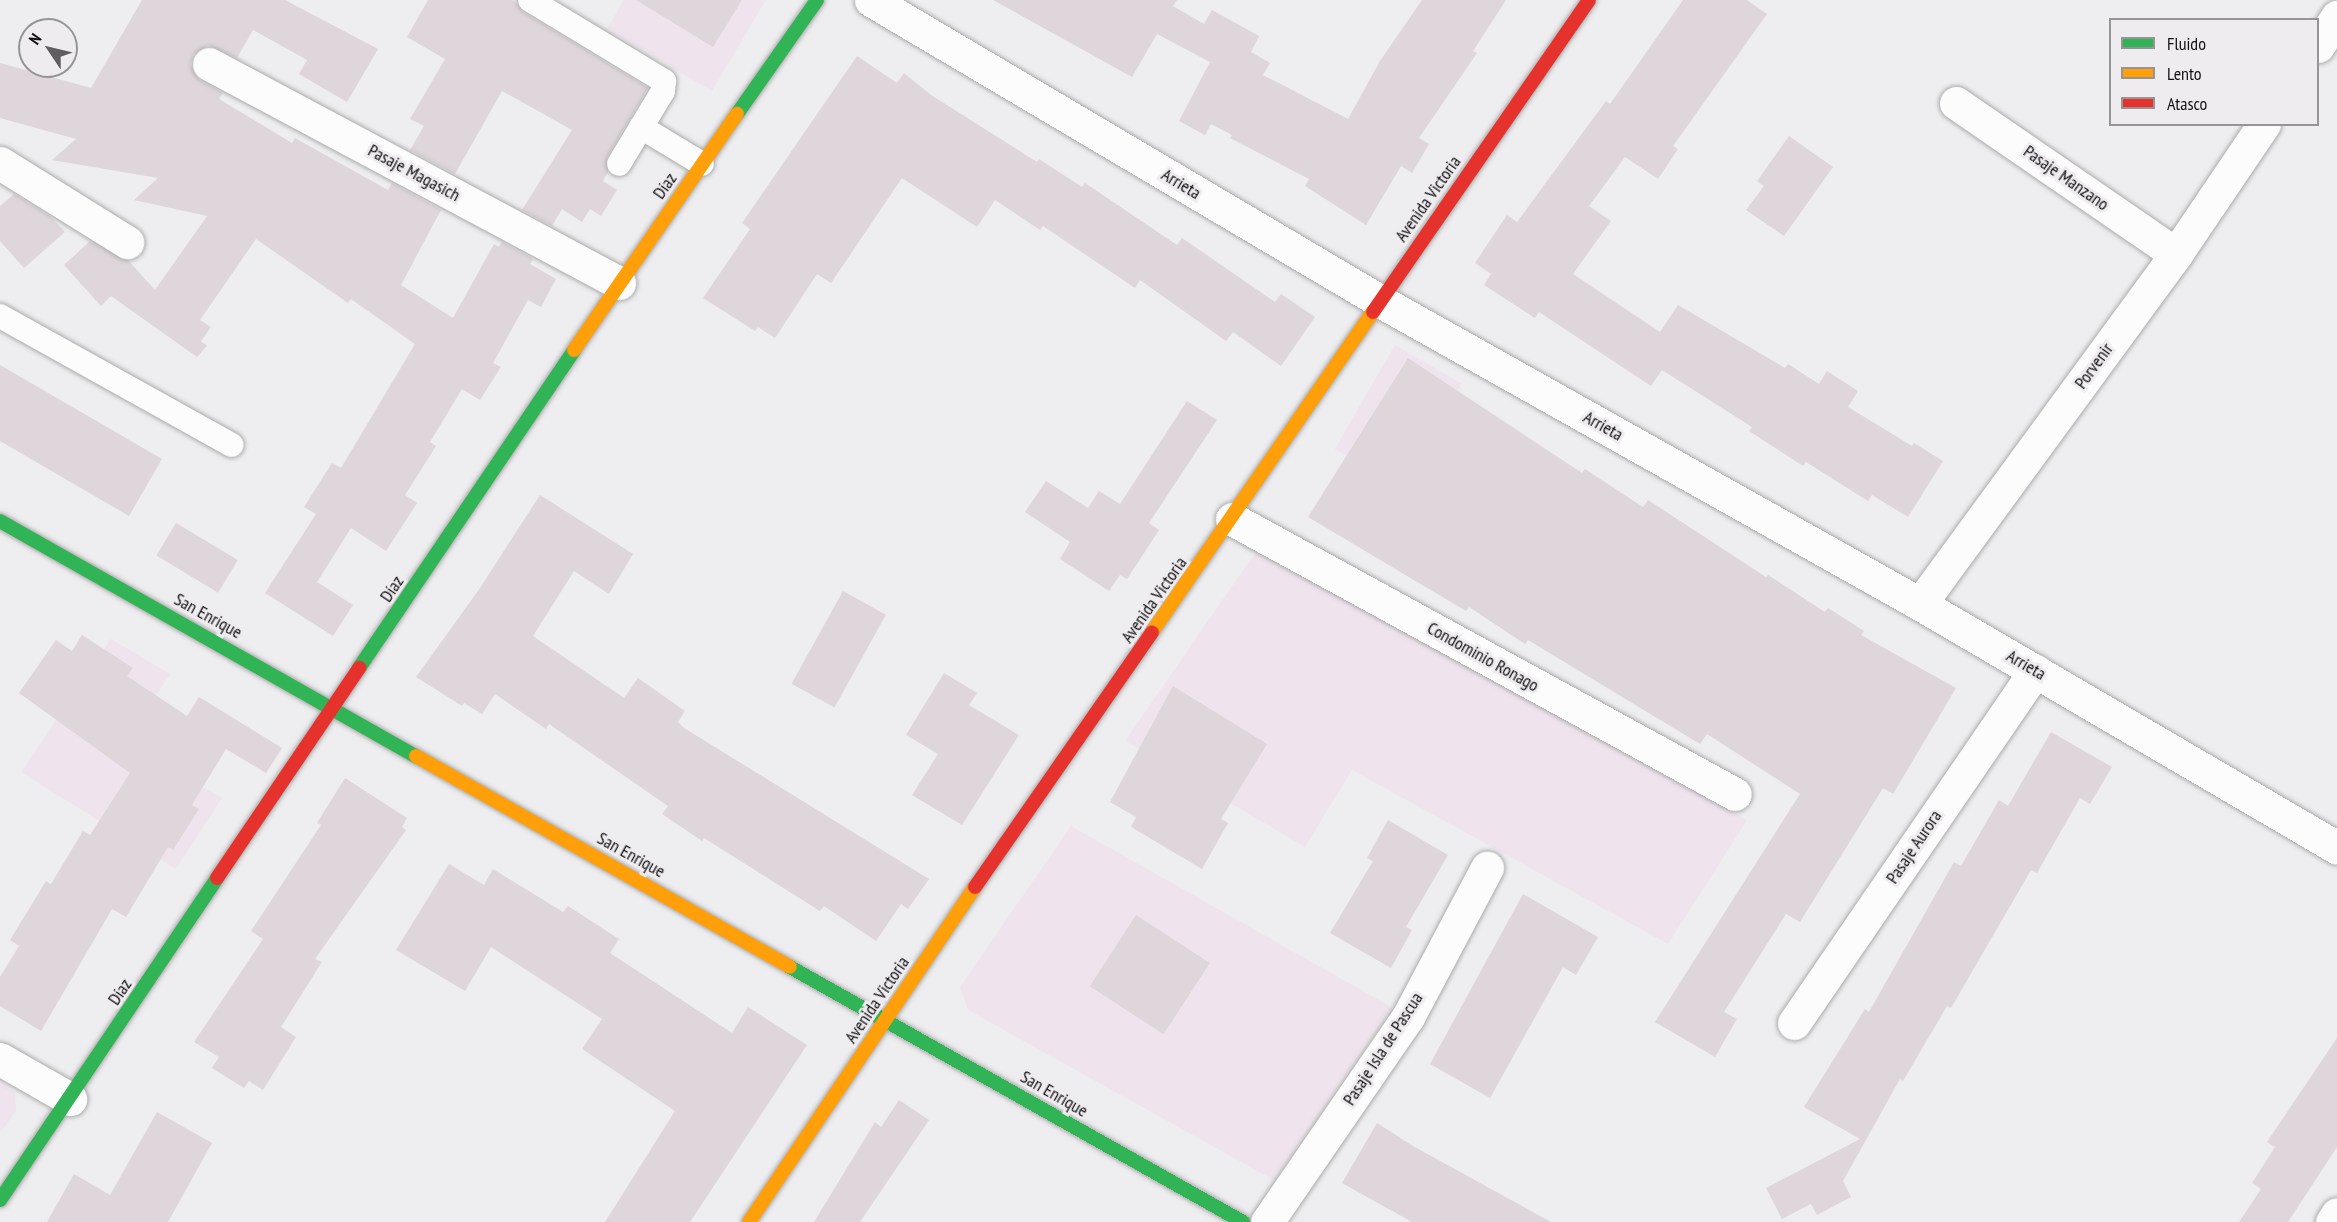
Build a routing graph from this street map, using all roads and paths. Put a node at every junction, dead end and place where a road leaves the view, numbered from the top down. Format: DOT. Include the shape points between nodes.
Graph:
graph roads {
  1 [pos="530,0"];
  2 [pos="817,0"];
  3 [pos="871,0"];
  4 [pos="1589,0"];
  5 [pos="2337,17"];
  6 [pos="2319,44"];
  7 [pos="209,64"];
  8 [pos="1956,103"];
  9 [pos="2263,126"];
  10 [pos="641,128"];
  11 [pos="0,163"];
  12 [pos="619,164"];
  13 [pos="702,164"];
  14 [pos="127,242"];
  15 [pos="2176,254"];
  16 [pos="619,283"];
  17 [pos="1380,301"];
  18 [pos="0,316"];
  19 [pos="232,445"];
  20 [pos="1232,519"];
  21 [pos="0,521"];
  22 [pos="1920,604"];
  23 [pos="2035,671"];
  24 [pos="333,707"];
  25 [pos="1735,794"];
  26 [pos="2337,848"];
  27 [pos="1487,868"];
  28 [pos="885,1019"];
  29 [pos="1794,1023"];
  30 [pos="0,1059"];
  31 [pos="70,1099"];
  32 [pos="0,1200"];
  33 [pos="2337,1214"];
  34 [pos="749,1222"];
  35 [pos="1243,1222"];
  36 [pos="1267,1222"];
  37 [pos="2332,1222"];
  1 -- 10 [label="lane" via="664,81 663,91"];
  2 -- 13 [label="street, Díaz"];
  3 -- 17 [label="street, Arrieta"];
  4 -- 17 [label="street, Avenida Victoria"];
  5 -- 6 [label="street"];
  7 -- 16 [label="street, Pasaje Magasich"];
  8 -- 15 [label="street, Pasaje Manzano"];
  9 -- 15 [label="street, Porvenir"];
  10 -- 12 [label="lane"];
  10 -- 13 [label="lane"];
  11 -- 14 [label="street"];
  13 -- 16 [label="street, Díaz"];
  15 -- 22 [label="street, Porvenir"];
  16 -- 24 [label="street, Díaz"];
  17 -- 20 [label="street, Avenida Victoria"];
  17 -- 22 [label="street, Arrieta"];
  18 -- 19 [label="lane"];
  20 -- 25 [label="street, Condominio Ronago"];
  20 -- 28 [label="street, Avenida Victoria"];
  21 -- 24 [label="street, San Enrique"];
  22 -- 23 [label="street, Arrieta"];
  23 -- 26 [label="street, Arrieta"];
  23 -- 29 [label="street, Pasaje Aurora"];
  24 -- 28 [label="street, San Enrique"];
  24 -- 31 [label="street, Díaz"];
  27 -- 36 [label="street, Pasaje Isla de Pascua" via="1408,1017"];
  28 -- 34 [label="street, Avenida Victoria"];
  28 -- 35 [label="street, San Enrique"];
  30 -- 31 [label="street"];
  31 -- 32 [label="street, Díaz"];
  33 -- 37 [label="street"];
}
